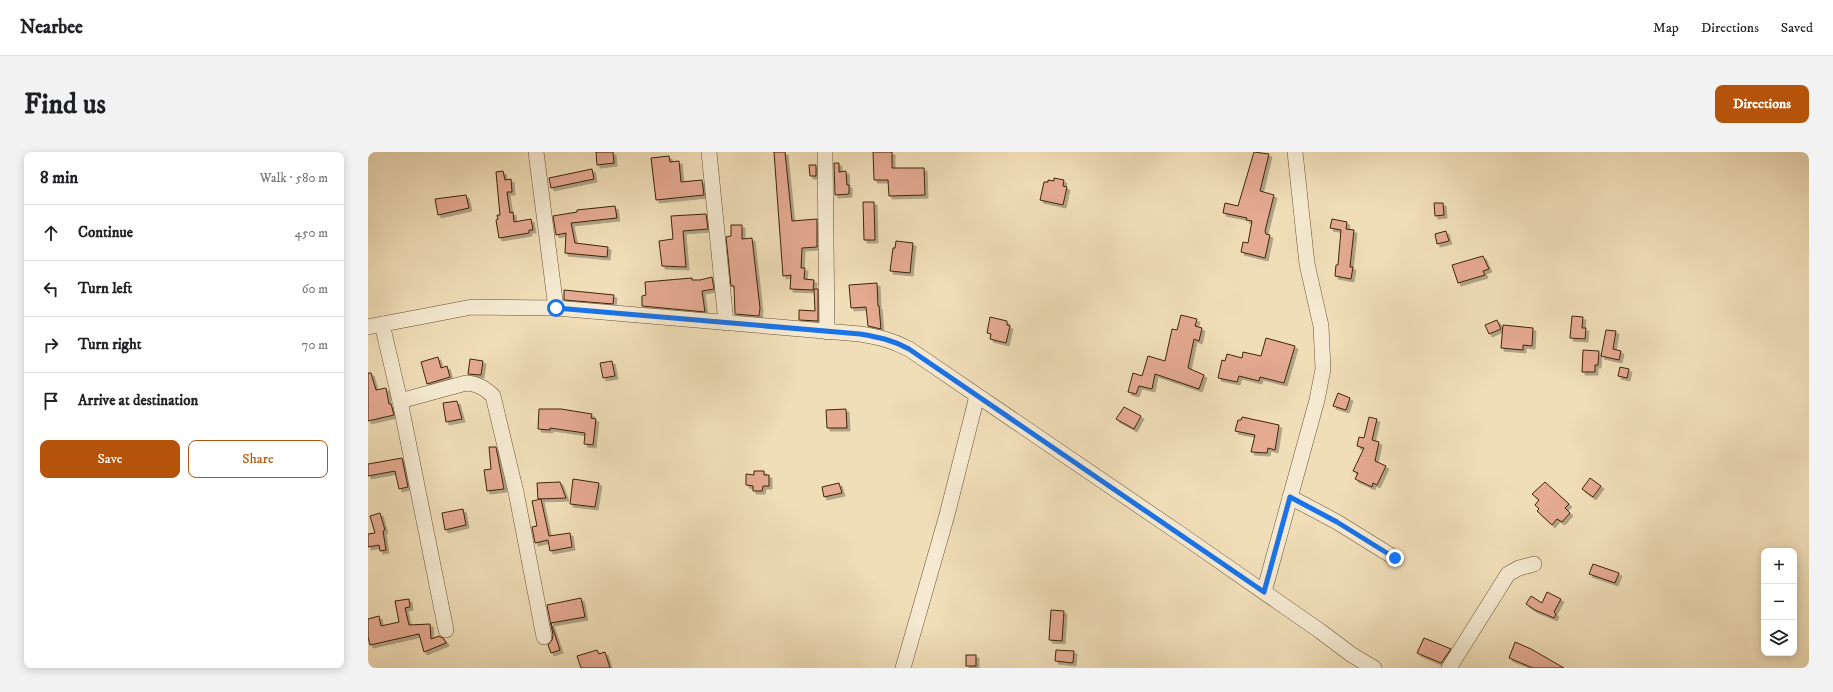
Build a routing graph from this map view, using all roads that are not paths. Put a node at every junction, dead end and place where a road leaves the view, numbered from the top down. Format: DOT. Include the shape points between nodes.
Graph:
graph roads {
  1 [pos="536,152"];
  2 [pos="708,152"];
  3 [pos="825,152"];
  4 [pos="1295,152"];
  5 [pos="556,308"];
  6 [pos="726,323"];
  7 [pos="375,325"];
  8 [pos="827,332"];
  9 [pos="978,396"];
  10 [pos="400,401"];
  11 [pos="1290,497"];
  12 [pos="1395,558"];
  13 [pos="1534,564"];
  14 [pos="1264,592"];
  15 [pos="446,630"];
  16 [pos="544,637"];
  17 [pos="903,668"];
  18 [pos="1374,668"];
  19 [pos="1449,668"];
  1 -- 5 [label="street"];
  2 -- 6 [label="street"];
  3 -- 8 [label="street"];
  4 -- 11 [label="street" via="1307,264 1321,326 1323,369"];
  5 -- 6 [label="street"];
  5 -- 7 [label="street" via="472,307"];
  6 -- 8 [label="street"];
  7 -- 10 [label="street"];
  8 -- 9 [label="street" via="880,337 895,342"];
  9 -- 14 [label="street"];
  9 -- 17 [label="street"];
  10 -- 15 [label="street"];
  10 -- 16 [label="street" via="466,383 485,388 493,396 516,492"];
  11 -- 12 [label="street"];
  11 -- 14 [label="street"];
  13 -- 19 [label="street" via="1508,574"];
  14 -- 18 [label="street"];
}
